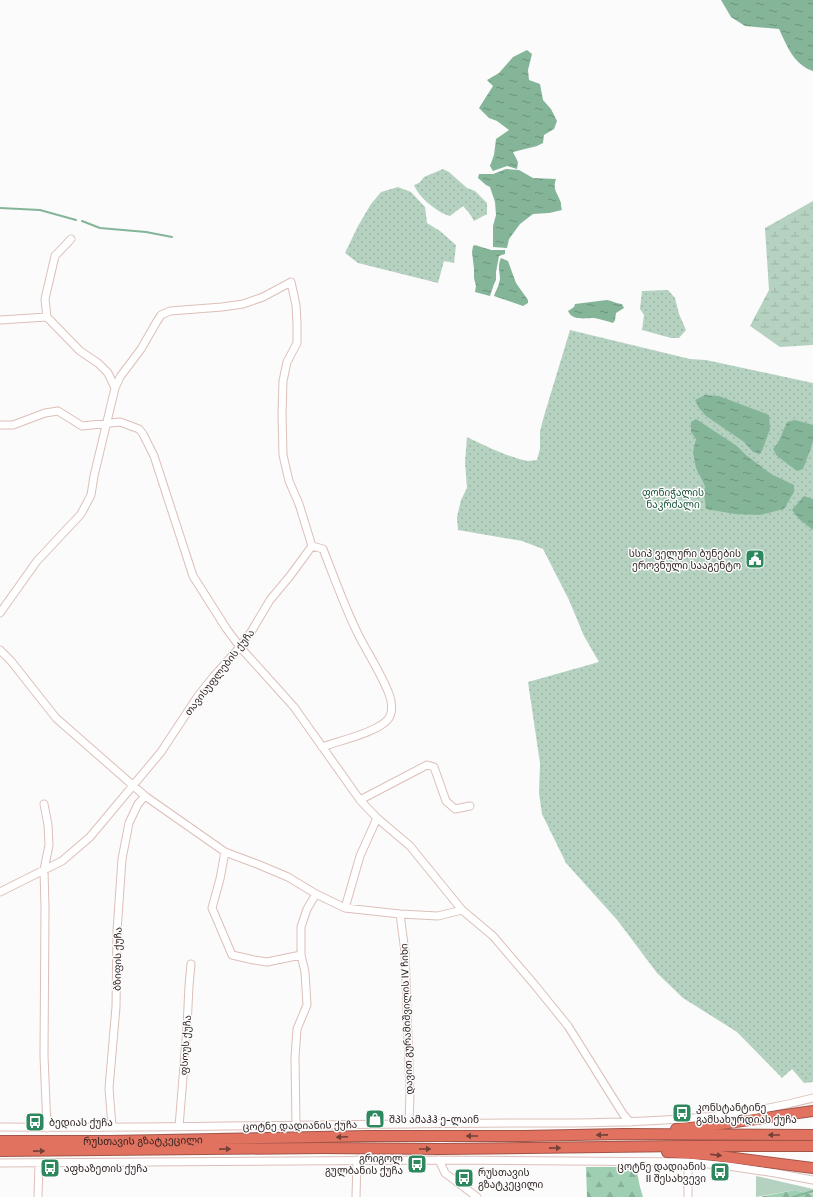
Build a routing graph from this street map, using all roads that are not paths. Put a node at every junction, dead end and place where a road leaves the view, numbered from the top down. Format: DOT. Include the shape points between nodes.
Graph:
graph roads {
  1 [pos="71,239"];
  2 [pos="47,316"];
  3 [pos="0,320"];
  4 [pos="115,388"];
  5 [pos="107,424"];
  6 [pos="0,425"];
  7 [pos="312,546"];
  8 [pos="0,612"];
  9 [pos="240,647"];
  10 [pos="0,650"];
  11 [pos="322,746"];
  12 [pos="134,785"];
  13 [pos="145,796"];
  14 [pos="360,800"];
  15 [pos="44,804"];
  16 [pos="470,806"];
  17 [pos="377,818"];
  18 [pos="225,852"];
  19 [pos="44,870"];
  20 [pos="0,892"];
  21 [pos="316,894"];
  22 [pos="345,908"];
  23 [pos="462,910"];
  24 [pos="400,914"];
  25 [pos="301,955"];
  26 [pos="191,964"];
  27 [pos="813,1098"];
  28 [pos="813,1111"];
  29 [pos="630,1122"];
  30 [pos="409,1124"];
  31 [pos="296,1125"];
  32 [pos="0,1127"];
  33 [pos="112,1127"];
  34 [pos="179,1127"];
  35 [pos="47,1128"];
  36 [pos="623,1134"];
  37 [pos="813,1135"];
  38 [pos="0,1141"];
  39 [pos="813,1146"];
  40 [pos="636,1147"];
  41 [pos="0,1151"];
  42 [pos="357,1160"];
  43 [pos="439,1160"];
  44 [pos="688,1162"];
  45 [pos="0,1163"];
  46 [pos="39,1164"];
  47 [pos="813,1168"];
  48 [pos="813,1180"];
  49 [pos="38,1197"];
  50 [pos="356,1197"];
  51 [pos="477,1197"];
  52 [pos="688,1197"];
  1 -- 2 [label="street" via="55,256 45,300"];
  2 -- 3 [label="street"];
  2 -- 4 [label="street" via="80,351 98,362"];
  4 -- 5 [label="street"];
  4 -- 7 [label="street" via="161,315 170,311 243,304 291,282 296,305 297,342 287,362 283,381 283,455 289,481"];
  5 -- 6 [label="street" via="82,426 58,411 13,425"];
  5 -- 8 [label="street" via="91,495 81,514 37,561"];
  5 -- 9 [label="street" via="120,422 139,429 143,434 154,456 193,576"];
  7 -- 9 [label="street, თავისუფლების ქუჩა" via="270,600"];
  7 -- 11 [label="street" via="324,549 358,633 390,695 392,708 390,717 374,730"];
  9 -- 11 [label="street" via="294,707"];
  9 -- 12 [label="street, თავისუფლების ქუჩა" via="198,696 161,752"];
  10 -- 12 [label="street" via="56,718"];
  11 -- 14 [label="street"];
  12 -- 13 [label="street"];
  12 -- 19 [label="street, თავისუფლების ქუჩა" via="90,837 62,861"];
  13 -- 18 [label="street"];
  13 -- 33 [label="street, ბზიფის ქუჩა" via="129,823 122,859 117,931 116,1007 109,1088"];
  14 -- 16 [label="street" via="427,765 434,767 446,801 455,809"];
  14 -- 17 [label="street"];
  15 -- 19 [label="street" via="49,845"];
  17 -- 22 [label="street" via="360,856"];
  17 -- 23 [label="street" via="410,846"];
  18 -- 21 [label="street" via="288,877"];
  18 -- 25 [label="street" via="212,908 232,955 267,962"];
  19 -- 20 [label="street, თავისუფლების ქუჩა"];
  19 -- 35 [label="street" via="44,1056"];
  21 -- 22 [label="street"];
  21 -- 25 [label="street" via="301,927"];
  22 -- 24 [label="street"];
  23 -- 24 [label="street" via="438,916"];
  23 -- 29 [label="street" via="493,936 568,1026"];
  24 -- 30 [label="street, დავით გურამიშვილის IV ჩიხი" via="405,952"];
  25 -- 31 [label="street" via="307,1005 297,1029"];
  26 -- 34 [label="street, ფსოუს ქუჩა"];
  27 -- 29 [label="street, ცოტნე დადიანის ქუჩა" via="710,1116"];
  28 -- 36 [label="highway" via="707,1126"];
  29 -- 30 [label="street, ცოტნე დადიანის ქუჩა"];
  30 -- 31 [label="street, ცოტნე დადიანის ქუჩა"];
  31 -- 34 [label="street, ცოტნე დადიანის ქუჩა"];
  32 -- 35 [label="street, ცოტნე დადიანის ქუჩა"];
  33 -- 34 [label="street, ცოტნე დადიანის ქუჩა"];
  33 -- 35 [label="street, ცოტნე დადიანის ქუჩა"];
  37 -- 36 [label="highway, რუსთავის გზატკეცილი, one-way"];
  36 -- 38 [label="highway, რუსთავის გზატკეცილი, one-way"];
  39 -- 40 [label="highway, რუსთავის გზატკეცილი"];
  41 -- 40 [label="highway, რუსთავის გზატკეცილი, one-way"];
  40 -- 47 [label="highway, one-way" via="659,1152 712,1154"];
  42 -- 43 [label="street"];
  42 -- 46 [label="street"];
  42 -- 50 [label="street"];
  43 -- 44 [label="street"];
  43 -- 51 [label="street" via="445,1173"];
  44 -- 48 [label="street"];
  44 -- 52 [label="street"];
  45 -- 46 [label="street"];
  46 -- 49 [label="street"];
}
